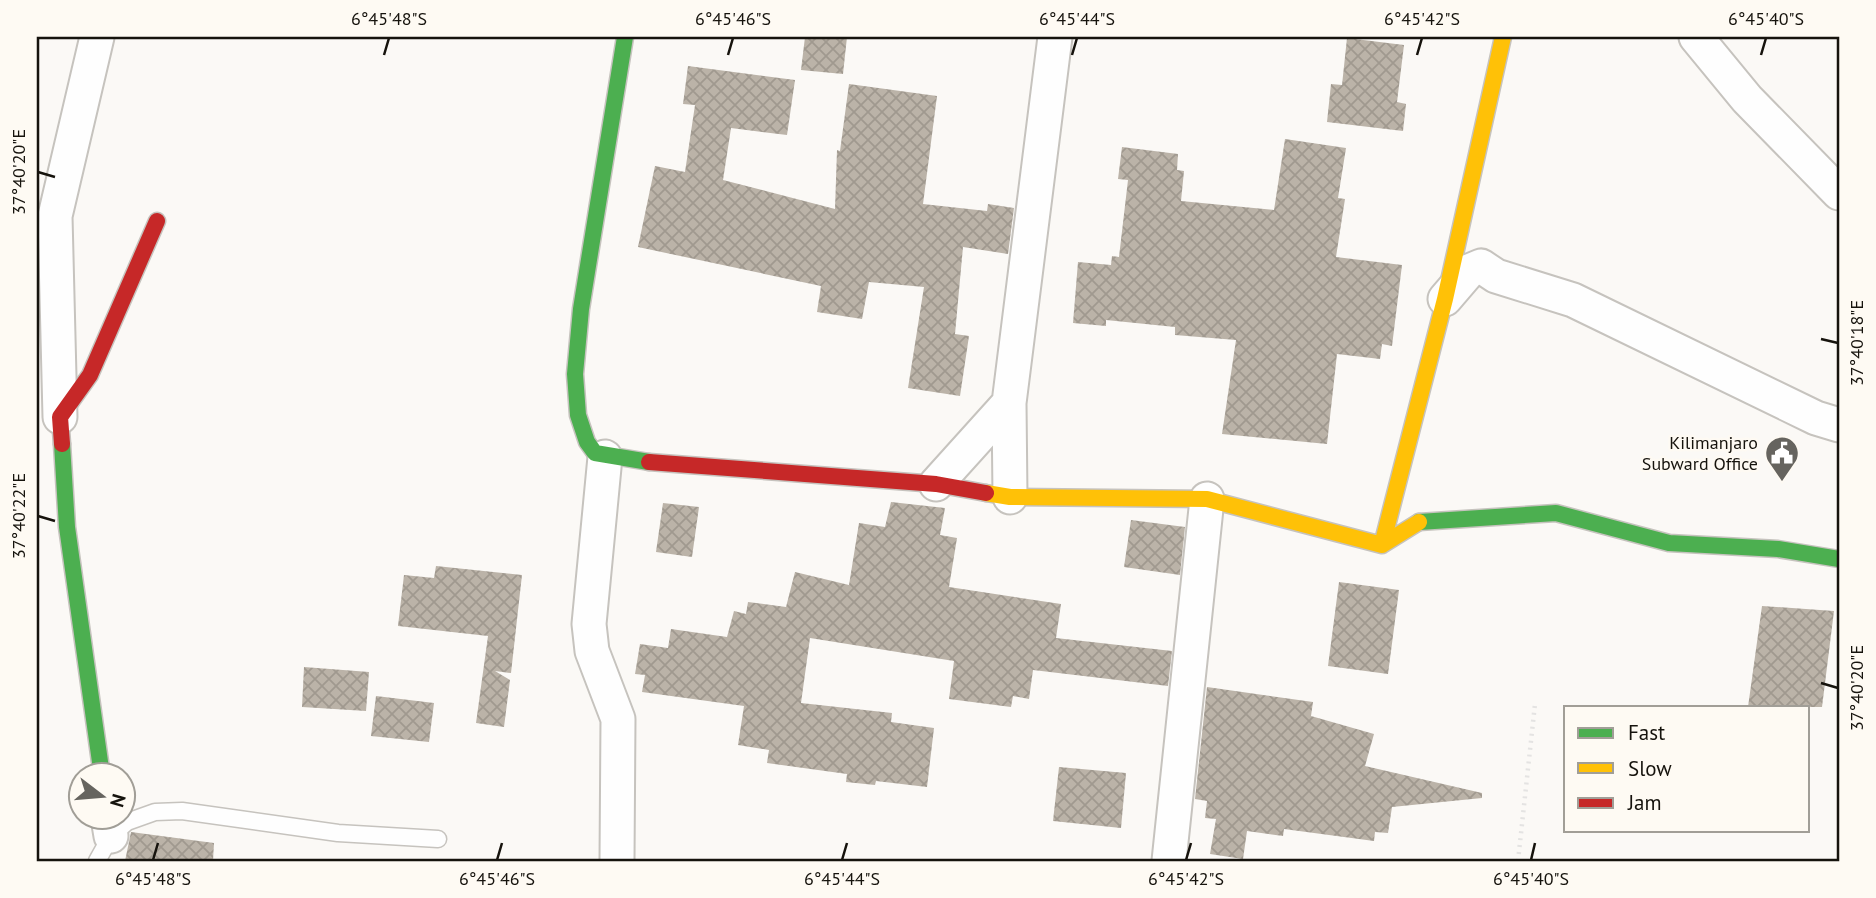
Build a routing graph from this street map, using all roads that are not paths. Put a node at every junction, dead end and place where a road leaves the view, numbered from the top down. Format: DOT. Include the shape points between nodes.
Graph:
graph roads {
  1 [pos="97,37"];
  2 [pos="625,37"];
  3 [pos="1055,37"];
  4 [pos="1503,37"];
  5 [pos="1696,37"];
  6 [pos="1839,193"];
  7 [pos="157,221"];
  8 [pos="1445,299"];
  9 [pos="1009,403"];
  10 [pos="60,417"];
  11 [pos="1839,425"];
  12 [pos="605,457"];
  13 [pos="936,484"];
  14 [pos="1010,497"];
  15 [pos="1207,499"];
  16 [pos="1382,545"];
  17 [pos="1839,559"];
  18 [pos="100,762"];
  19 [pos="105,838"];
  20 [pos="438,839"];
  21 [pos="617,861"];
  22 [pos="1169,861"];
  1 -- 10 [label="street" via="55,216"];
  2 -- 12 [label="street" via="575,374 578,415 587,442"];
  3 -- 9 [label="street"];
  4 -- 8 [label="street"];
  5 -- 6 [label="street" via="1747,99"];
  7 -- 10 [label="street" via="90,375"];
  8 -- 11 [label="street" via="1469,271 1481,266 1496,276 1573,300 1805,413"];
  8 -- 16 [label="street"];
  9 -- 13 [label="street"];
  9 -- 14 [label="street"];
  10 -- 18 [label="street" via="66,527"];
  12 -- 13 [label="street"];
  12 -- 21 [label="street" via="589,624 593,651 618,719"];
  13 -- 14 [label="street"];
  14 -- 15 [label="street"];
  15 -- 16 [label="street"];
  15 -- 22 [label="street"];
  16 -- 17 [label="street" via="1417,522 1556,513 1669,543 1779,548"];
  19 -- 20 [label="lane" via="127,822 155,812 182,811 338,833"];
}
